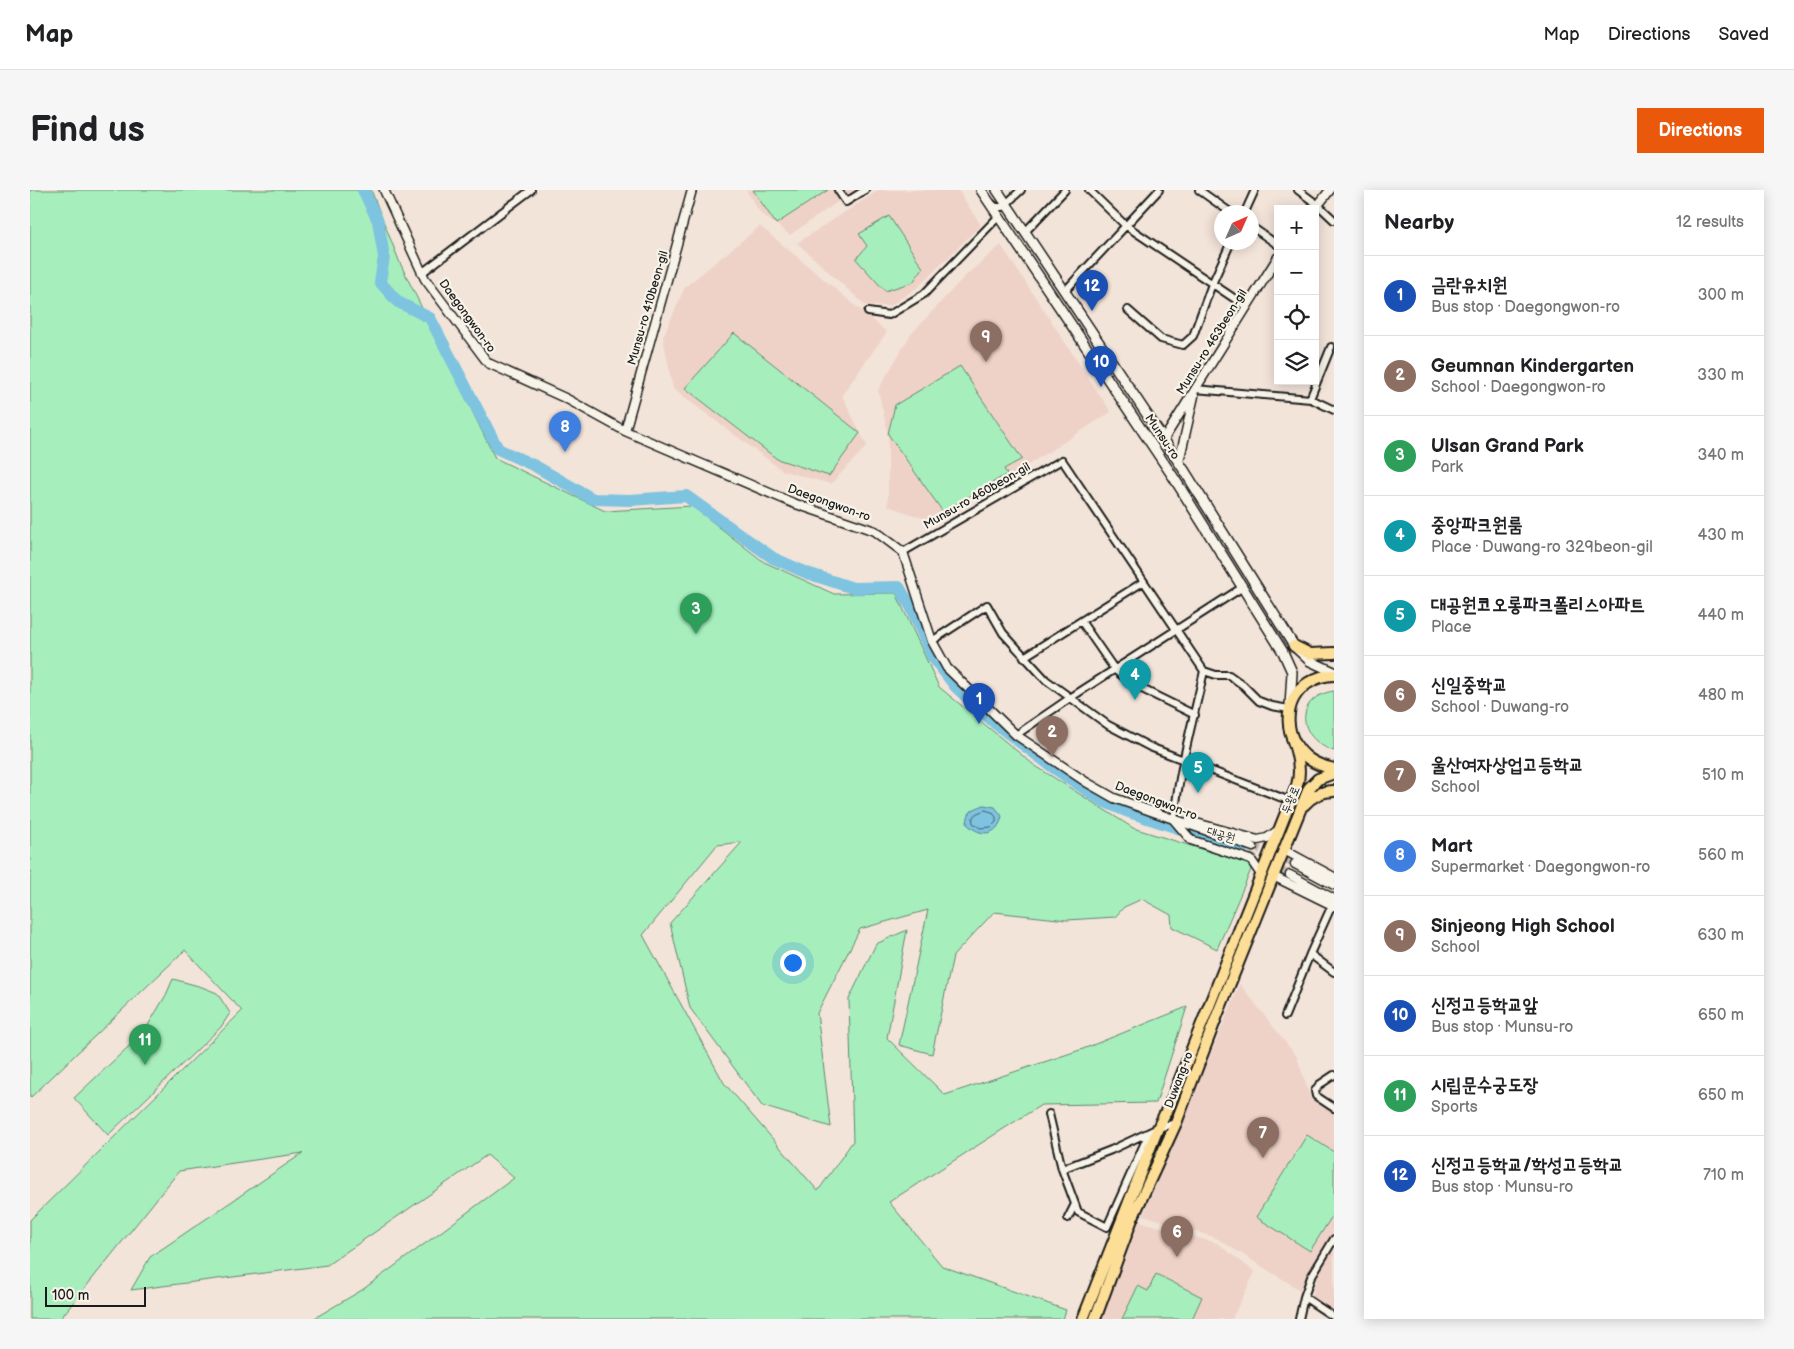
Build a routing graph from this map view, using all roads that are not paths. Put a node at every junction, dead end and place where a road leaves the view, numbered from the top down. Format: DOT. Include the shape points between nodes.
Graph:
graph roads {
  1 [pos="384,190"];
  2 [pos="531,190"];
  3 [pos="692,190"];
  4 [pos="838,190"];
  5 [pos="865,190"];
  6 [pos="981,190"];
  7 [pos="997,190"];
  8 [pos="1021,190"];
  9 [pos="1065,190"];
  10 [pos="1089,190"];
  11 [pos="1159,190"];
  12 [pos="1199,190"];
  13 [pos="1255,190"];
  14 [pos="1298,190"];
  15 [pos="1330,190"];
  16 [pos="990,202"];
  17 [pos="1007,204"];
  18 [pos="1220,205"];
  19 [pos="1248,205"];
  20 [pos="1314,205"];
  21 [pos="1318,205"];
  22 [pos="1319,209"];
  23 [pos="999,216"];
  24 [pos="1334,220"];
  25 [pos="1125,226"];
  26 [pos="1025,232"];
  27 [pos="1259,232"];
  28 [pos="1274,242"];
  29 [pos="1227,250"];
  30 [pos="1040,254"];
  31 [pos="1029,261"];
  32 [pos="1274,263"];
  33 [pos="422,272"];
  34 [pos="1212,284"];
  35 [pos="1065,291"];
  36 [pos="1247,307"];
  37 [pos="1128,310"];
  38 [pos="868,312"];
  39 [pos="1331,347"];
  40 [pos="1195,389"];
  41 [pos="1132,391"];
  42 [pos="1121,399"];
  43 [pos="1310,399"];
  44 [pos="1334,410"];
  45 [pos="1139,424"];
  46 [pos="625,431"];
  47 [pos="1164,439"];
  48 [pos="1163,461"];
  49 [pos="1179,462"];
  50 [pos="903,552"];
  51 [pos="1143,582"];
  52 [pos="1243,587"];
  53 [pos="1081,621"];
  54 [pos="1176,630"];
  55 [pos="932,641"];
  56 [pos="1294,646"];
  57 [pos="1334,653"];
  58 [pos="1024,657"];
  59 [pos="1115,670"];
  60 [pos="1204,671"];
  61 [pos="1332,673"];
  62 [pos="1070,698"];
  63 [pos="1289,708"];
  64 [pos="1195,715"];
  65 [pos="1016,735"];
  66 [pos="1292,738"];
  67 [pos="1183,759"];
  68 [pos="1333,770"];
  69 [pos="1334,791"];
  70 [pos="1290,801"];
  71 [pos="1300,810"];
  72 [pos="1174,820"];
  73 [pos="1278,831"];
  74 [pos="1255,844"];
  75 [pos="1284,850"];
  76 [pos="1250,858"];
  77 [pos="1295,864"];
  78 [pos="1260,873"];
  79 [pos="1290,875"];
  80 [pos="1273,876"];
  81 [pos="1334,877"];
  82 [pos="1334,885"];
  83 [pos="1333,903"];
  84 [pos="1310,954"];
  85 [pos="1334,972"];
  86 [pos="1285,1016"];
  87 [pos="1334,1075"];
  88 [pos="1334,1108"];
  89 [pos="1049,1114"];
  90 [pos="1176,1123"];
  91 [pos="1153,1131"];
  92 [pos="1062,1169"];
  93 [pos="1076,1204"];
  94 [pos="1068,1218"];
  95 [pos="1334,1239"];
  96 [pos="1304,1297"];
  97 [pos="1334,1317"];
  98 [pos="1083,1319"];
  99 [pos="1095,1319"];
  100 [pos="1299,1319"];
  1 -- 33 [label="street, Daegongwon-ro"];
  2 -- 33 [label="street"];
  3 -- 46 [label="street, Munsu-ro 410beon-gil"];
  4 -- 5 [label="street" via="846,202"];
  6 -- 16 [label="main road, Munsu-ro"];
  7 -- 17 [label="main road, Munsu-ro"];
  8 -- 17 [label="street"];
  9 -- 26 [label="street"];
  10 -- 25 [label="street"];
  11 -- 25 [label="street"];
  12 -- 18 [label="street"];
  13 -- 19 [label="street"];
  14 -- 20 [label="street"];
  15 -- 21 [label="street"];
  16 -- 17 [label="street" via="998,208"];
  16 -- 23 [label="main road, Munsu-ro"];
  17 -- 26 [label="main road, Munsu-ro"];
  22 -- 24 [label="street"];
  23 -- 31 [label="main road, Munsu-ro"];
  23 -- 38 [label="street" via="924,294 889,315"];
  25 -- 34 [label="street"];
  25 -- 35 [label="street"];
  26 -- 30 [label="main road, Munsu-ro"];
  27 -- 28 [label="street"];
  29 -- 34 [label="street"];
  30 -- 31 [label="main road" via="1032,245 1025,244 1023,249"];
  30 -- 35 [label="main road, Munsu-ro"];
  31 -- 42 [label="main road, Munsu-ro"];
  32 -- 36 [label="street, Munsu-ro 463beon-gil"];
  33 -- 46 [label="street, Daegongwon-ro" via="488,363 567,399"];
  34 -- 36 [label="street"];
  34 -- 37 [label="street" via="1193,336 1183,345 1161,338"];
  35 -- 41 [label="main road, Munsu-ro"];
  36 -- 40 [label="street, Munsu-ro 463beon-gil"];
  39 -- 43 [label="street"];
  40 -- 43 [label="street"];
  40 -- 47 [label="street, Munsu-ro 463beon-gil"];
  40 -- 49 [label="street"];
  41 -- 42 [label="main road" via="1138,405 1136,409"];
  41 -- 47 [label="main road, Munsu-ro"];
  42 -- 45 [label="main road, Munsu-ro"];
  43 -- 44 [label="street"];
  45 -- 47 [label="main road" via="1153,437"];
  45 -- 48 [label="main road, Munsu-ro"];
  46 -- 50 [label="street, Daegongwon-ro" via="793,503 875,531"];
  47 -- 48 [label="main road"];
  47 -- 49 [label="main road, Munsu-ro"];
  48 -- 52 [label="main road, Munsu-ro"];
  49 -- 56 [label="main road, Munsu-ro"];
  50 -- 51 [label="street, Munsu-ro 460beon-gil" via="1062,460"];
  50 -- 55 [label="street, Daegongwon-ro"];
  51 -- 53 [label="street"];
  51 -- 54 [label="street"];
  52 -- 54 [label="street"];
  52 -- 63 [label="main road, Munsu-ro" via="1290,666"];
  53 -- 58 [label="street"];
  53 -- 59 [label="street"];
  54 -- 59 [label="street"];
  54 -- 60 [label="street"];
  55 -- 58 [label="street" via="987,605 1003,633"];
  55 -- 65 [label="street, Daegongwon-ro" via="947,668"];
  56 -- 57 [label="main road" via="1310,654"];
  56 -- 61 [label="main road, Munsu-ro" via="1310,661"];
  58 -- 62 [label="street" via="1046,680"];
  59 -- 62 [label="street"];
  59 -- 64 [label="street" via="1132,684"];
  60 -- 63 [label="street" via="1229,675 1258,701"];
  60 -- 64 [label="street"];
  61 -- 63 [label="main road" via="1304,686"];
  62 -- 65 [label="street"];
  62 -- 67 [label="street" via="1108,725 1150,747"];
  63 -- 66 [label="main road"];
  64 -- 67 [label="street"];
  65 -- 72 [label="street, Daegongwon-ro" via="1114,798"];
  66 -- 68 [label="main road" via="1308,758"];
  66 -- 70 [label="main road" via="1299,774"];
  67 -- 70 [label="street"];
  67 -- 72 [label="street"];
  68 -- 71 [label="main road, 두왕로" via="1311,785"];
  69 -- 71 [label="main road" via="1316,794"];
  70 -- 73 [label="main road"];
  71 -- 75 [label="main road, 두왕로"];
  72 -- 74 [label="street, Daegongwon-ro" via="1190,821"];
  72 -- 76 [label="street" via="1191,840"];
  73 -- 74 [label="street"];
  73 -- 78 [label="main road"];
  74 -- 76 [label="street" via="1256,850"];
  75 -- 80 [label="main road, Duwang-ro"];
  75 -- 81 [label="street"];
  76 -- 78 [label="street"];
  77 -- 82 [label="street"];
  78 -- 91 [label="main road" via="1172,1099"];
  79 -- 83 [label="street"];
  80 -- 83 [label="street"];
  80 -- 90 [label="main road, Duwang-ro"];
  83 -- 84 [label="street"];
  84 -- 85 [label="street"];
  84 -- 86 [label="street"];
  87 -- 88 [label="street" via="1315,1091 1316,1096"];
  89 -- 92 [label="street"];
  90 -- 91 [label="street"];
  90 -- 99 [label="main road, Duwang-ro" via="1132,1219"];
  91 -- 92 [label="street"];
  91 -- 93 [label="street" via="1107,1227 1078,1212"];
  91 -- 98 [label="main road"];
  92 -- 93 [label="street"];
  93 -- 94 [label="street"];
  95 -- 96 [label="street" via="1311,1277"];
  96 -- 97 [label="street"];
  96 -- 100 [label="street"];
}
